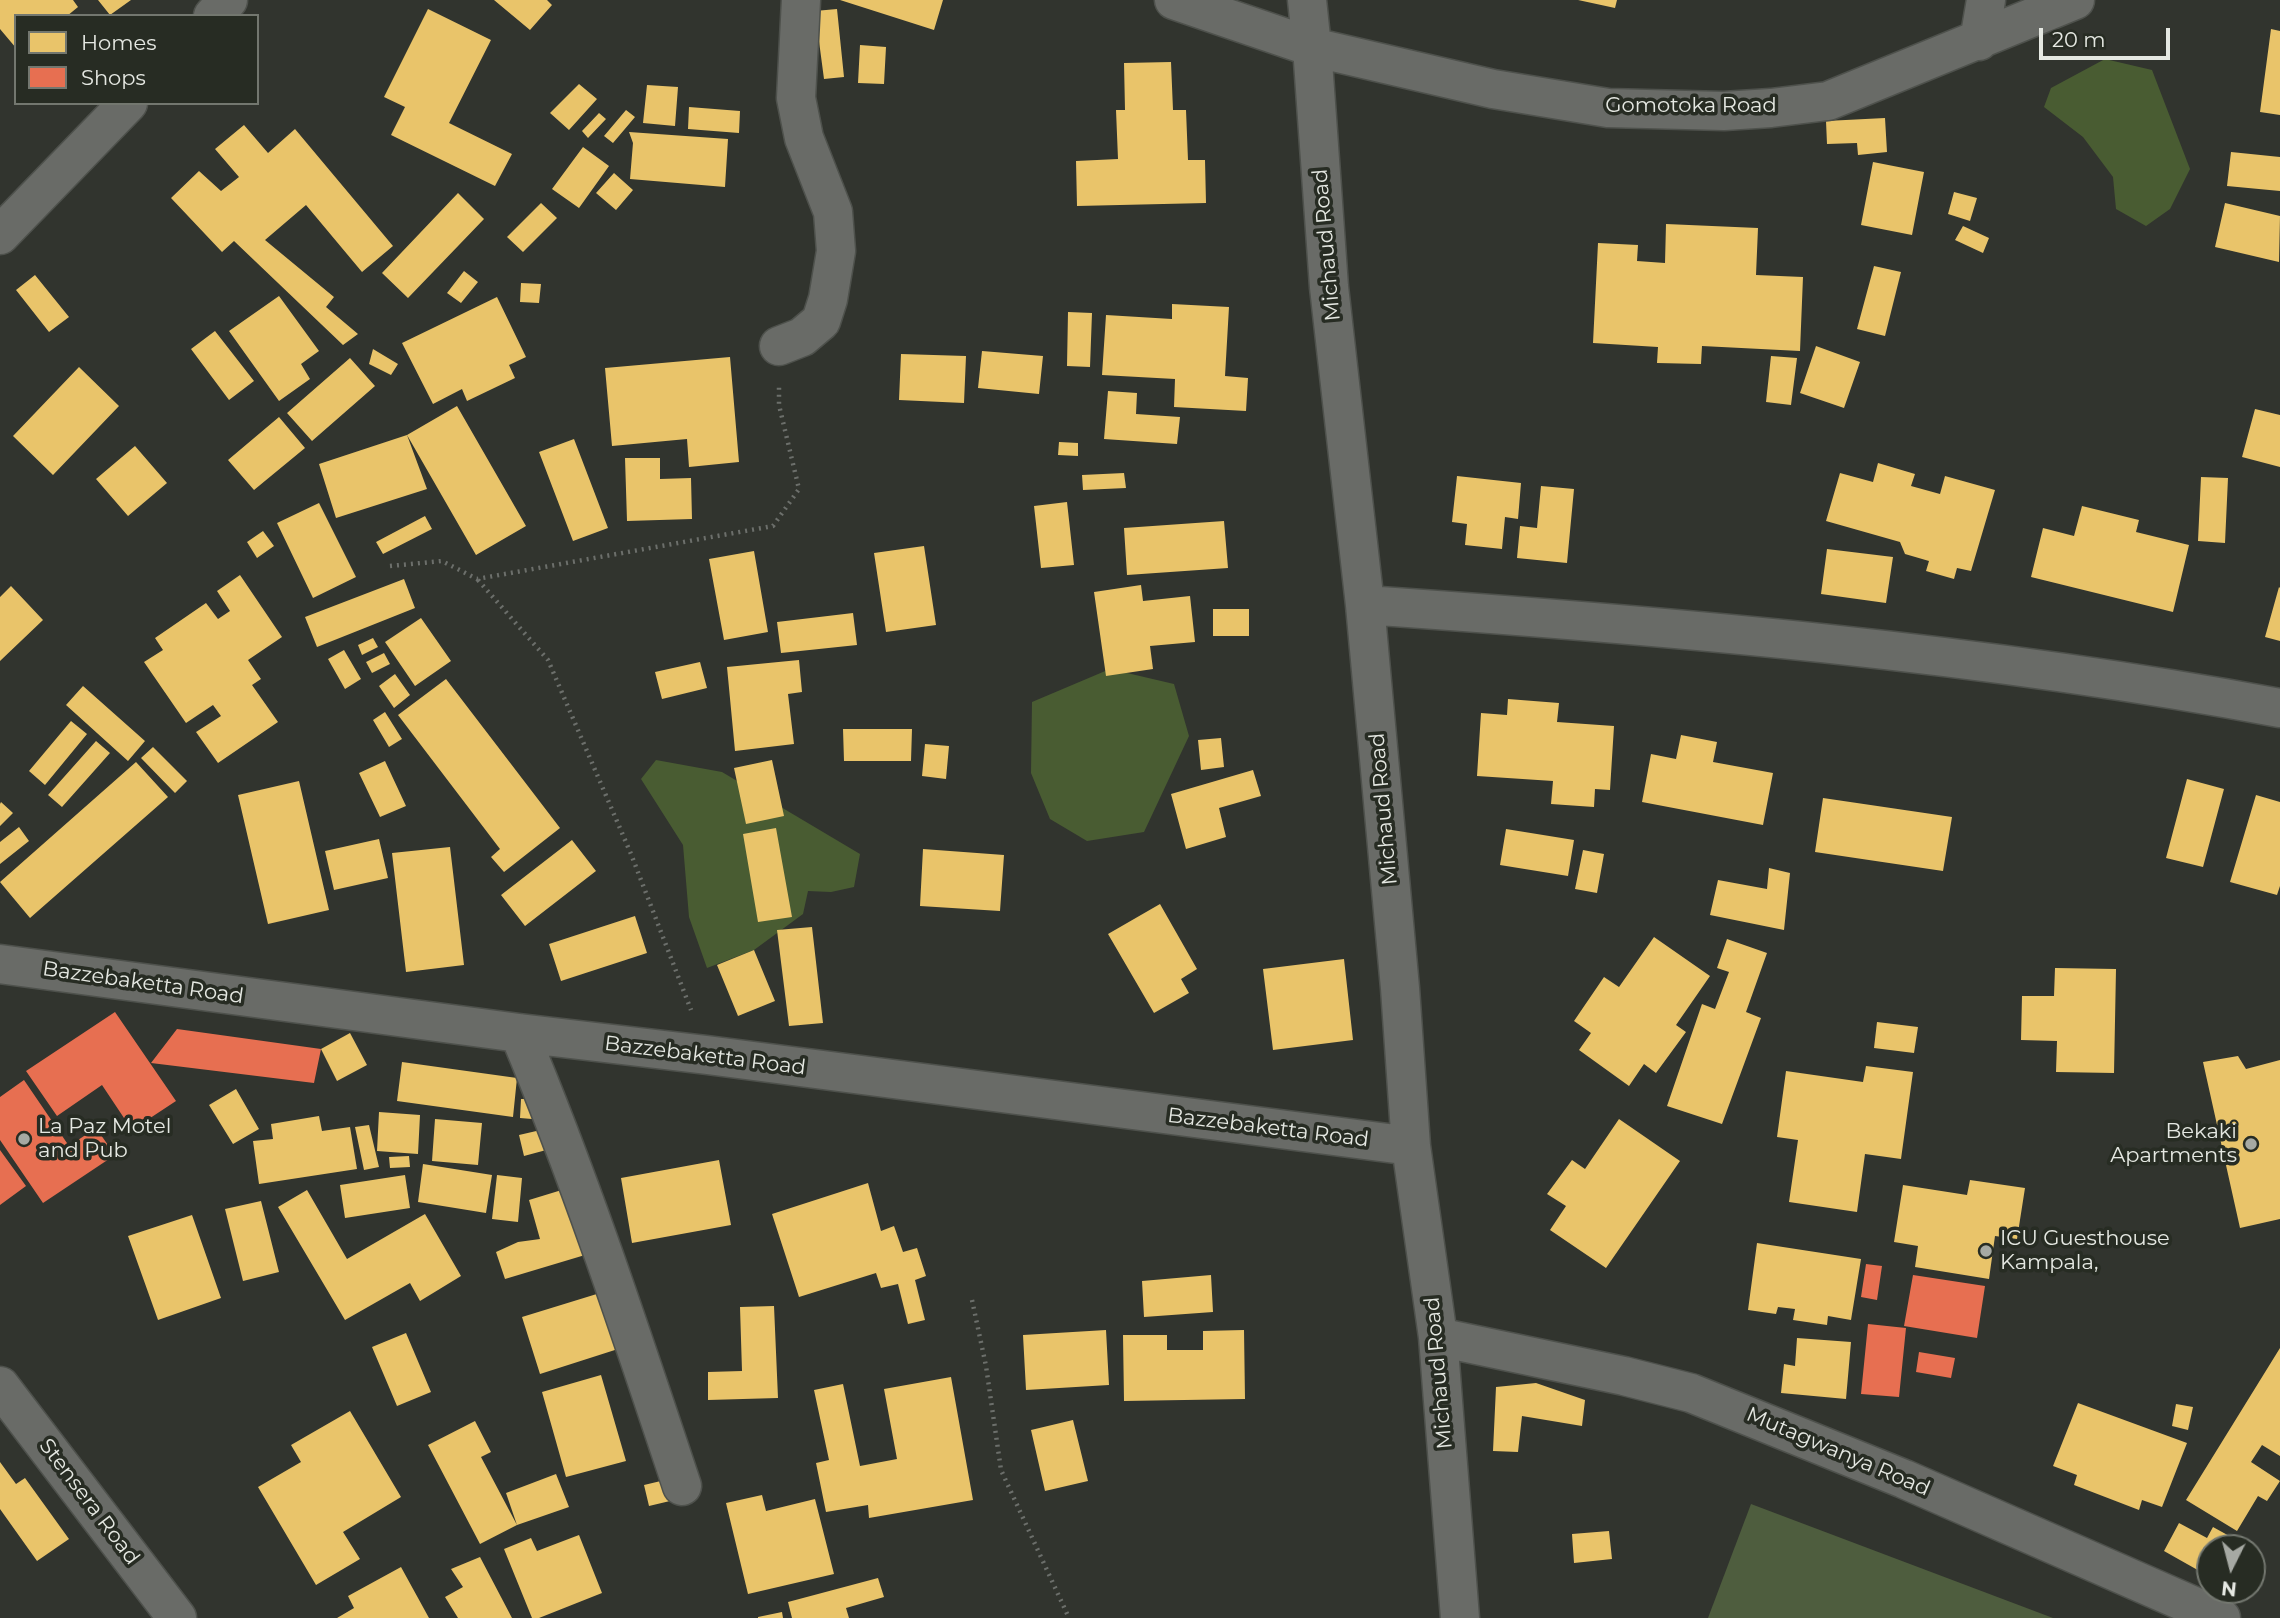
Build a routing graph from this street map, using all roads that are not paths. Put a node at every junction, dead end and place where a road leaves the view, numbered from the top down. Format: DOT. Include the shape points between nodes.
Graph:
graph roads {
  1 [pos="228,0"];
  2 [pos="801,0"];
  3 [pos="1174,0"];
  4 [pos="1307,0"];
  5 [pos="1986,0"];
  6 [pos="2075,0"];
  7 [pos="215,14"];
  8 [pos="1979,41"];
  9 [pos="1312,47"];
  10 [pos="126,105"];
  11 [pos="0,235"];
  12 [pos="779,346"];
  13 [pos="1366,605"];
  14 [pos="2280,708"];
  15 [pos="0,964"];
  16 [pos="519,1033"];
  17 [pos="1411,1146"];
  18 [pos="1438,1337"];
  19 [pos="0,1386"];
  20 [pos="682,1486"];
  21 [pos="172,1616"];
  22 [pos="1460,1618"];
  23 [pos="2221,1618"];
  1 -- 7 [label="street"];
  2 -- 12 [label="street" via="796,98 804,138 833,212 836,251 821,321 802,337"];
  3 -- 9 [label="street, Gomotoka Road"];
  4 -- 9 [label="street, Michaud Road"];
  5 -- 8 [label="street"];
  6 -- 8 [label="street, Gomotoka Road"];
  8 -- 9 [label="street, Gomotoka Road" via="1828,101 1724,111 1608,108 1493,89"];
  9 -- 13 [label="street, Michaud Road" via="1329,287"];
  10 -- 11 [label="street"];
  13 -- 14 [label="street" via="1572,619 1957,657"];
  13 -- 17 [label="street, Michaud Road"];
  15 -- 16 [label="street, Bazzebaketta Road"];
  16 -- 17 [label="street, Bazzebaketta Road"];
  16 -- 20 [label="street" via="609,1264"];
  17 -- 18 [label="street, Michaud Road"];
  18 -- 22 [label="street, Michaud Road"];
  18 -- 23 [label="street, Mutagwanya Road" via="1691,1393 1905,1479"];
  19 -- 21 [label="street, Stensera Road"];
}
